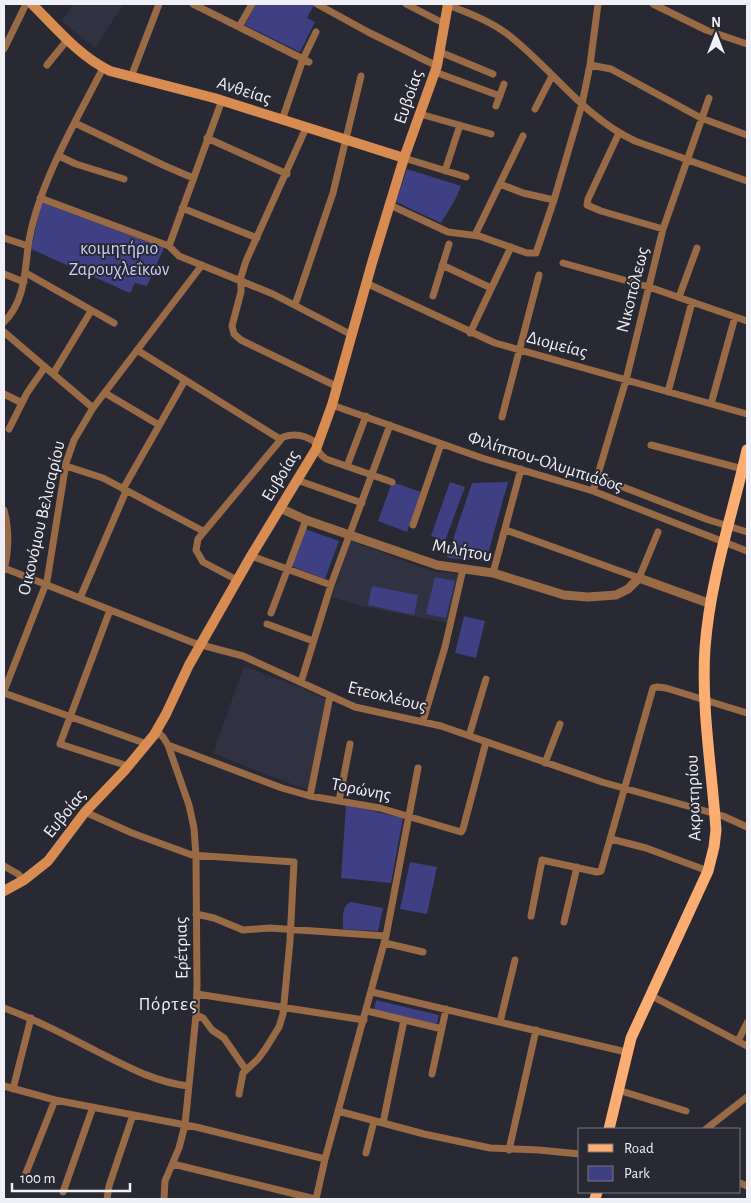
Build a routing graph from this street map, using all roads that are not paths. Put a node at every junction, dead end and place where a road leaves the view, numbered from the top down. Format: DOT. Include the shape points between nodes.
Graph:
graph roads {
  1 [pos="26,4"];
  2 [pos="32,4"];
  3 [pos="159,4"];
  4 [pos="193,4"];
  5 [pos="252,4"];
  6 [pos="317,4"];
  7 [pos="406,4"];
  8 [pos="448,4"];
  9 [pos="653,4"];
  10 [pos="596,5"];
  11 [pos="445,24"];
  12 [pos="239,27"];
  13 [pos="316,32"];
  14 [pos="68,39"];
  15 [pos="747,44"];
  16 [pos="4,49"];
  17 [pos="440,52"];
  18 [pos="306,61"];
  19 [pos="47,65"];
  20 [pos="590,65"];
  21 [pos="103,68"];
  22 [pos="436,69"];
  23 [pos="493,74"];
  24 [pos="361,76"];
  25 [pos="552,76"];
  26 [pos="131,77"];
  27 [pos="504,84"];
  28 [pos="500,96"];
  29 [pos="709,98"];
  30 [pos="222,100"];
  31 [pos="582,104"];
  32 [pos="496,106"];
  33 [pos="535,109"];
  34 [pos="420,114"];
  35 [pos="701,118"];
  36 [pos="282,120"];
  37 [pos="75,124"];
  38 [pos="460,125"];
  39 [pos="306,128"];
  40 [pos="619,133"];
  41 [pos="491,134"];
  42 [pos="747,135"];
  43 [pos="522,136"];
  44 [pos="207,138"];
  45 [pos="345,140"];
  46 [pos="59,156"];
  47 [pos="404,158"];
  48 [pos="687,159"];
  49 [pos="446,171"];
  50 [pos="286,174"];
  51 [pos="466,177"];
  52 [pos="193,178"];
  53 [pos="124,179"];
  54 [pos="747,181"];
  55 [pos="500,184"];
  56 [pos="40,198"];
  57 [pos="554,200"];
  58 [pos="390,205"];
  59 [pos="182,208"];
  60 [pos="663,229"];
  61 [pos="475,235"];
  62 [pos="4,238"];
  63 [pos="257,238"];
  64 [pos="449,244"];
  65 [pos="28,246"];
  66 [pos="168,246"];
  67 [pos="510,247"];
  68 [pos="697,248"];
  69 [pos="563,263"];
  70 [pos="442,265"];
  71 [pos="202,266"];
  72 [pos="26,273"];
  73 [pos="4,274"];
  74 [pos="539,275"];
  75 [pos="241,281"];
  76 [pos="24,282"];
  77 [pos="366,283"];
  78 [pos="649,287"];
  79 [pos="491,288"];
  80 [pos="433,296"];
  81 [pos="679,297"];
  82 [pos="692,302"];
  83 [pos="295,304"];
  84 [pos="92,311"];
  85 [pos="734,317"];
  86 [pos="747,321"];
  87 [pos="4,322"];
  88 [pos="114,323"];
  89 [pos="4,332"];
  90 [pos="470,333"];
  91 [pos="352,335"];
  92 [pos="137,350"];
  93 [pos="520,350"];
  94 [pos="45,367"];
  95 [pos="53,374"];
  96 [pos="185,380"];
  97 [pos="626,380"];
  98 [pos="338,387"];
  99 [pos="668,392"];
  100 [pos="105,393"];
  101 [pos="4,394"];
  102 [pos="22,403"];
  103 [pos="712,404"];
  104 [pos="332,405"];
  105 [pos="93,408"];
  106 [pos="747,414"];
  107 [pos="366,416"];
  108 [pos="502,417"];
  109 [pos="158,425"];
  110 [pos="390,425"];
  111 [pos="9,429"];
  112 [pos="280,439"];
  113 [pos="441,444"];
  114 [pos="651,445"];
  115 [pos="316,449"];
  116 [pos="747,453"];
  117 [pos="66,466"];
  118 [pos="347,466"];
  119 [pos="521,469"];
  120 [pos="743,469"];
  121 [pos="372,475"];
  122 [pos="597,477"];
  123 [pos="297,480"];
  124 [pos="392,482"];
  125 [pos="125,490"];
  126 [pos="593,491"];
  127 [pos="362,503"];
  128 [pos="280,508"];
  129 [pos="4,510"];
  130 [pos="306,520"];
  131 [pos="412,525"];
  132 [pos="728,525"];
  133 [pos="506,530"];
  134 [pos="203,531"];
  135 [pos="658,532"];
  136 [pos="747,532"];
  137 [pos="350,536"];
  138 [pos="723,542"];
  139 [pos="747,551"];
  140 [pos="251,556"];
  141 [pos="4,569"];
  142 [pos="287,569"];
  143 [pos="463,569"];
  144 [pos="493,573"];
  145 [pos="639,578"];
  146 [pos="238,580"];
  147 [pos="46,585"];
  148 [pos="331,586"];
  149 [pos="80,598"];
  150 [pos="712,604"];
  151 [pos="110,610"];
  152 [pos="270,613"];
  153 [pos="267,624"];
  154 [pos="313,641"];
  155 [pos="201,644"];
  156 [pos="486,679"];
  157 [pos="301,682"];
  158 [pos="4,692"];
  159 [pos="330,696"];
  160 [pos="706,700"];
  161 [pos="747,712"];
  162 [pos="69,717"];
  163 [pos="423,721"];
  164 [pos="560,724"];
  165 [pos="156,731"];
  166 [pos="469,736"];
  167 [pos="486,742"];
  168 [pos="147,744"];
  169 [pos="350,744"];
  170 [pos="168,745"];
  171 [pos="545,763"];
  172 [pos="128,766"];
  173 [pos="418,768"];
  174 [pos="625,789"];
  175 [pos="310,796"];
  176 [pos="340,801"];
  177 [pos="85,812"];
  178 [pos="715,813"];
  179 [pos="409,816"];
  180 [pos="747,827"];
  181 [pos="611,839"];
  182 [pos="196,856"];
  183 [pos="4,866"];
  184 [pos="577,867"];
  185 [pos="708,871"];
  186 [pos="24,880"];
  187 [pos="4,891"];
  188 [pos="196,914"];
  189 [pos="532,916"];
  190 [pos="564,922"];
  191 [pos="290,930"];
  192 [pos="386,939"];
  193 [pos="423,952"];
  194 [pos="514,960"];
  195 [pos="372,992"];
  196 [pos="197,994"];
  197 [pos="650,995"];
  198 [pos="284,1007"];
  199 [pos="4,1008"];
  200 [pos="446,1009"];
  201 [pos="367,1011"];
  202 [pos="196,1016"];
  203 [pos="31,1018"];
  204 [pos="364,1020"];
  205 [pos="404,1020"];
  206 [pos="500,1022"];
  207 [pos="747,1023"];
  208 [pos="442,1029"];
  209 [pos="536,1030"];
  210 [pos="738,1041"];
  211 [pos="747,1046"];
  212 [pos="626,1052"];
  213 [pos="246,1070"];
  214 [pos="432,1074"];
  215 [pos="4,1086"];
  216 [pos="188,1086"];
  217 [pos="13,1089"];
  218 [pos="618,1090"];
  219 [pos="239,1094"];
  220 [pos="747,1097"];
  221 [pos="55,1100"];
  222 [pos="93,1107"];
  223 [pos="338,1111"];
  224 [pos="686,1112"];
  225 [pos="133,1115"];
  226 [pos="374,1121"];
  227 [pos="383,1123"];
  228 [pos="185,1125"];
  229 [pos="609,1128"];
  230 [pos="707,1128"];
  231 [pos="509,1150"];
  232 [pos="366,1153"];
  233 [pos="578,1154"];
  234 [pos="325,1159"];
  235 [pos="173,1164"];
  236 [pos="24,1178"];
  237 [pos="63,1192"];
  238 [pos="107,1199"];
  239 [pos="164,1199"];
  240 [pos="316,1199"];
  1 -- 16 [label="street"];
  2 -- 14 [label="main road, Ανθείας"];
  3 -- 26 [label="street"];
  4 -- 12 [label="street"];
  5 -- 12 [label="street"];
  6 -- 22 [label="street"];
  7 -- 11 [label="street"];
  8 -- 11 [label="main road, Ευβοίας"];
  8 -- 25 [label="street" via="506,33"];
  9 -- 15 [label="street" via="706,30"];
  10 -- 20 [label="street"];
  11 -- 17 [label="main road, Ευβοίας"];
  12 -- 18 [label="street"];
  13 -- 18 [label="street"];
  14 -- 19 [label="street"];
  14 -- 21 [label="main road, Ανθείας"];
  17 -- 22 [label="main road, Ευβοίας"];
  17 -- 23 [label="street"];
  18 -- 36 [label="street"];
  20 -- 31 [label="street"];
  20 -- 35 [label="street" via="611,69"];
  21 -- 26 [label="main road, Ανθείας"];
  21 -- 37 [label="street"];
  22 -- 28 [label="street"];
  22 -- 34 [label="main road, Ευβοίας"];
  24 -- 45 [label="street"];
  25 -- 31 [label="street"];
  25 -- 33 [label="street"];
  26 -- 30 [label="main road, Ανθείας"];
  27 -- 28 [label="street"];
  28 -- 32 [label="street"];
  29 -- 35 [label="street, Νικοπόλεως"];
  30 -- 36 [label="main road, Ανθείας"];
  30 -- 44 [label="street"];
  31 -- 40 [label="street"];
  31 -- 57 [label="street"];
  34 -- 38 [label="street"];
  34 -- 47 [label="main road, Ευβοίας"];
  35 -- 42 [label="street"];
  35 -- 48 [label="street, Νικοπόλεως"];
  36 -- 39 [label="main road, Ανθείας"];
  37 -- 46 [label="street"];
  37 -- 52 [label="street"];
  38 -- 41 [label="street"];
  38 -- 49 [label="street"];
  39 -- 45 [label="main road, Ανθείας"];
  39 -- 50 [label="street"];
  40 -- 48 [label="street"];
  40 -- 60 [label="street" via="588,199 588,206"];
  43 -- 55 [label="street"];
  44 -- 50 [label="street"];
  44 -- 52 [label="street"];
  45 -- 47 [label="main road, Ανθείας"];
  45 -- 83 [label="street" via="333,192"];
  46 -- 53 [label="street"];
  46 -- 56 [label="street"];
  47 -- 49 [label="street, Ανθείας"];
  47 -- 58 [label="main road, Ευβοίας"];
  48 -- 54 [label="street"];
  48 -- 60 [label="street, Νικοπόλεως"];
  49 -- 51 [label="street, Ανθείας"];
  50 -- 63 [label="street"];
  52 -- 59 [label="street"];
  55 -- 57 [label="street"];
  55 -- 61 [label="street"];
  56 -- 65 [label="street"];
  56 -- 66 [label="street"];
  57 -- 67 [label="street" via="539,248 534,254"];
  58 -- 61 [label="street" via="448,232"];
  58 -- 77 [label="main road, Ευβοίας"];
  59 -- 63 [label="street"];
  59 -- 66 [label="street"];
  60 -- 78 [label="street, Νικοπόλεως"];
  61 -- 67 [label="street"];
  62 -- 65 [label="street"];
  63 -- 75 [label="street"];
  64 -- 70 [label="street"];
  65 -- 72 [label="street"];
  66 -- 71 [label="street" via="179,256"];
  67 -- 79 [label="street"];
  68 -- 81 [label="street"];
  69 -- 78 [label="street"];
  70 -- 79 [label="street"];
  70 -- 80 [label="street"];
  71 -- 75 [label="street"];
  71 -- 92 [label="street, Οικονόμου Βελισαρίου"];
  72 -- 76 [label="street"];
  72 -- 84 [label="street"];
  73 -- 76 [label="street"];
  74 -- 93 [label="street"];
  75 -- 83 [label="street"];
  75 -- 98 [label="street" via="233,318 234,334"];
  76 -- 87 [label="street" via="16,304"];
  77 -- 90 [label="street, Διομείας"];
  77 -- 91 [label="main road, Ευβοίας"];
  78 -- 81 [label="street"];
  78 -- 97 [label="street, Νικοπόλεως"];
  79 -- 90 [label="street"];
  81 -- 82 [label="street"];
  82 -- 85 [label="street"];
  82 -- 99 [label="street"];
  83 -- 91 [label="street"];
  84 -- 88 [label="street"];
  84 -- 95 [label="street"];
  85 -- 86 [label="street"];
  85 -- 103 [label="street"];
  89 -- 94 [label="street"];
  90 -- 93 [label="street, Διομείας"];
  91 -- 98 [label="main road, Ευβοίας"];
  92 -- 96 [label="street"];
  92 -- 100 [label="street, Οικονόμου Βελισαρίου"];
  93 -- 97 [label="street, Διομείας"];
  93 -- 108 [label="street"];
  94 -- 95 [label="street"];
  94 -- 102 [label="street"];
  95 -- 105 [label="street"];
  96 -- 109 [label="street"];
  96 -- 112 [label="street"];
  97 -- 99 [label="street, Διομείας"];
  97 -- 122 [label="street, Νικοπόλεως"];
  98 -- 104 [label="main road, Ευβοίας"];
  99 -- 103 [label="street, Διομείας"];
  100 -- 105 [label="street, Οικονόμου Βελισαρίου"];
  100 -- 109 [label="street"];
  101 -- 102 [label="street"];
  102 -- 111 [label="street"];
  103 -- 106 [label="street, Διομείας"];
  104 -- 107 [label="street, Φιλίππου-Ολυμπιάδος"];
  104 -- 115 [label="main road, Ευβοίας"];
  105 -- 117 [label="street, Οικονόμου Βελισαρίου" via="74,440"];
  107 -- 110 [label="street, Φιλίππου-Ολυμπιάδος"];
  107 -- 118 [label="street"];
  109 -- 125 [label="street"];
  110 -- 113 [label="street, Φιλίππου-Ολυμπιάδος"];
  110 -- 121 [label="street"];
  112 -- 115 [label="street" via="290,435 304,436 314,442"];
  112 -- 134 [label="street"];
  113 -- 119 [label="street, Φιλίππου-Ολυμπιάδος"];
  113 -- 131 [label="street"];
  114 -- 120 [label="street"];
  115 -- 118 [label="street" via="326,459"];
  115 -- 123 [label="main road, Ευβοίας"];
  116 -- 120 [label="main road, Ακρωτηρίου"];
  117 -- 125 [label="street" via="94,474"];
  117 -- 147 [label="street, Οικονόμου Βελισαρίου"];
  118 -- 121 [label="street"];
  119 -- 126 [label="street, Φιλίππου-Ολυμπιάδος"];
  119 -- 133 [label="street"];
  120 -- 132 [label="main road, Ακρωτηρίου"];
  121 -- 124 [label="street"];
  121 -- 127 [label="street"];
  122 -- 126 [label="street, Νικοπόλεως"];
  122 -- 132 [label="street, Φιλίππου-Ολυμπιάδος"];
  123 -- 127 [label="street"];
  123 -- 128 [label="main road, Ευβοίας"];
  125 -- 134 [label="street"];
  125 -- 149 [label="street"];
  126 -- 138 [label="street, Φιλίππου-Ολυμπιάδος"];
  127 -- 137 [label="street"];
  128 -- 130 [label="street, Μιλήτου"];
  128 -- 140 [label="main road, Ευβοίας"];
  129 -- 141 [label="street" via="7,539"];
  130 -- 137 [label="street, Μιλήτου"];
  130 -- 142 [label="street"];
  132 -- 136 [label="street, Φιλίππου-Ολυμπιάδος"];
  132 -- 138 [label="main road, Ακρωτηρίου"];
  133 -- 144 [label="street"];
  133 -- 145 [label="street"];
  134 -- 146 [label="street" via="196,546 199,558"];
  135 -- 145 [label="street"];
  137 -- 143 [label="street, Μιλήτου" via="437,565"];
  137 -- 148 [label="street"];
  138 -- 139 [label="street, Φιλίππου-Ολυμπιάδος"];
  138 -- 150 [label="main road, Ακρωτηρίου"];
  140 -- 142 [label="street"];
  140 -- 146 [label="main road, Ευβοίας"];
  141 -- 147 [label="street, Ετεοκλέους"];
  142 -- 148 [label="street"];
  142 -- 152 [label="street"];
  143 -- 144 [label="street, Μιλήτου"];
  143 -- 163 [label="street"];
  144 -- 145 [label="street, Μιλήτου" via="559,594 581,597 621,593"];
  145 -- 150 [label="street"];
  146 -- 155 [label="main road, Ευβοίας"];
  147 -- 149 [label="street, Ετεοκλέους"];
  147 -- 158 [label="street, Οικονόμου Βελισαρίου"];
  148 -- 154 [label="street"];
  149 -- 151 [label="street, Ετεοκλέους"];
  150 -- 160 [label="main road, Ακρωτηρίου" via="705,648"];
  151 -- 155 [label="street, Ετεοκλέους"];
  151 -- 162 [label="street"];
  153 -- 154 [label="street"];
  154 -- 157 [label="street"];
  155 -- 157 [label="street, Ετεοκλέους" via="237,654"];
  155 -- 165 [label="main road, Ευβοίας"];
  156 -- 166 [label="street"];
  157 -- 159 [label="street, Ετεοκλέους"];
  158 -- 162 [label="street"];
  159 -- 163 [label="street, Ετεοκλέους" via="363,710"];
  159 -- 175 [label="street"];
  160 -- 161 [label="street"];
  160 -- 174 [label="street" via="666,688 653,688"];
  160 -- 178 [label="main road, Ακρωτηρίου"];
  162 -- 168 [label="street"];
  162 -- 172 [label="street" via="60,744"];
  163 -- 166 [label="street, Ετεοκλέους"];
  164 -- 171 [label="street"];
  165 -- 168 [label="main road, Ευβοίας"];
  165 -- 170 [label="street, Ερέτριας"];
  166 -- 167 [label="street, Ετεοκλέους"];
  167 -- 171 [label="street, Ετεοκλέους"];
  167 -- 179 [label="street, Τορώνης" via="461,832"];
  168 -- 172 [label="main road, Ευβοίας"];
  169 -- 176 [label="street"];
  170 -- 175 [label="street, Τορώνης"];
  170 -- 182 [label="street, Ερέτριας" via="189,805"];
  171 -- 174 [label="street, Ετεοκλέους"];
  172 -- 177 [label="main road, Ευβοίας"];
  173 -- 179 [label="street"];
  174 -- 178 [label="street, Ετεοκλέους"];
  174 -- 181 [label="street"];
  175 -- 176 [label="street, Τορώνης"];
  176 -- 179 [label="street, Τορώνης"];
  177 -- 182 [label="street"];
  177 -- 186 [label="main road, Ευβοίας" via="48,861"];
  178 -- 180 [label="street, Ετεοκλέους"];
  178 -- 185 [label="main road, Ακρωτηρίου" via="714,847"];
  179 -- 192 [label="street"];
  181 -- 184 [label="street" via="601,872"];
  181 -- 185 [label="street"];
  182 -- 188 [label="street, Ερέτριας"];
  182 -- 191 [label="street" via="294,862"];
  183 -- 186 [label="street"];
  184 -- 189 [label="street" via="542,860"];
  184 -- 190 [label="street"];
  185 -- 197 [label="main road, Ακρωτηρίου"];
  186 -- 187 [label="main road, Ευβοίας"];
  188 -- 191 [label="street" via="238,929"];
  188 -- 196 [label="street, Ερέτριας"];
  191 -- 192 [label="street"];
  191 -- 198 [label="street"];
  192 -- 193 [label="street"];
  192 -- 195 [label="street"];
  194 -- 206 [label="street"];
  195 -- 200 [label="street"];
  195 -- 201 [label="street"];
  196 -- 198 [label="street"];
  196 -- 202 [label="street, Ερέτριας"];
  197 -- 210 [label="street"];
  197 -- 212 [label="main road, Ακρωτηρίου"];
  198 -- 204 [label="street"];
  198 -- 213 [label="street" via="280,1024 269,1044"];
  199 -- 203 [label="street"];
  200 -- 206 [label="street"];
  200 -- 208 [label="street"];
  201 -- 204 [label="street"];
  201 -- 205 [label="street"];
  202 -- 213 [label="street" via="203,1018 224,1038"];
  202 -- 216 [label="street, Ερέτριας"];
  203 -- 216 [label="street" via="145,1076 164,1083"];
  203 -- 217 [label="street"];
  204 -- 223 [label="street"];
  205 -- 208 [label="street"];
  205 -- 227 [label="street"];
  206 -- 209 [label="street"];
  207 -- 210 [label="street"];
  208 -- 214 [label="street"];
  209 -- 212 [label="street"];
  209 -- 231 [label="street"];
  210 -- 211 [label="street"];
  212 -- 218 [label="main road, Ακρωτηρίου"];
  213 -- 219 [label="street"];
  215 -- 217 [label="street"];
  216 -- 228 [label="street, Ερέτριας"];
  217 -- 221 [label="street"];
  218 -- 224 [label="street"];
  218 -- 229 [label="main road, Ακρωτηρίου"];
  220 -- 230 [label="street"];
  221 -- 222 [label="street"];
  221 -- 236 [label="street"];
  222 -- 225 [label="street"];
  222 -- 237 [label="street"];
  223 -- 226 [label="street"];
  223 -- 234 [label="street"];
  225 -- 228 [label="street"];
  225 -- 238 [label="street"];
  226 -- 227 [label="street"];
  226 -- 232 [label="street"];
  227 -- 231 [label="street"];
  228 -- 234 [label="street"];
  228 -- 235 [label="street, Ερέτριας"];
  231 -- 233 [label="street"];
  234 -- 240 [label="street"];
  235 -- 239 [label="street, Ερέτριας" via="164,1184"];
  235 -- 240 [label="street"];
}
